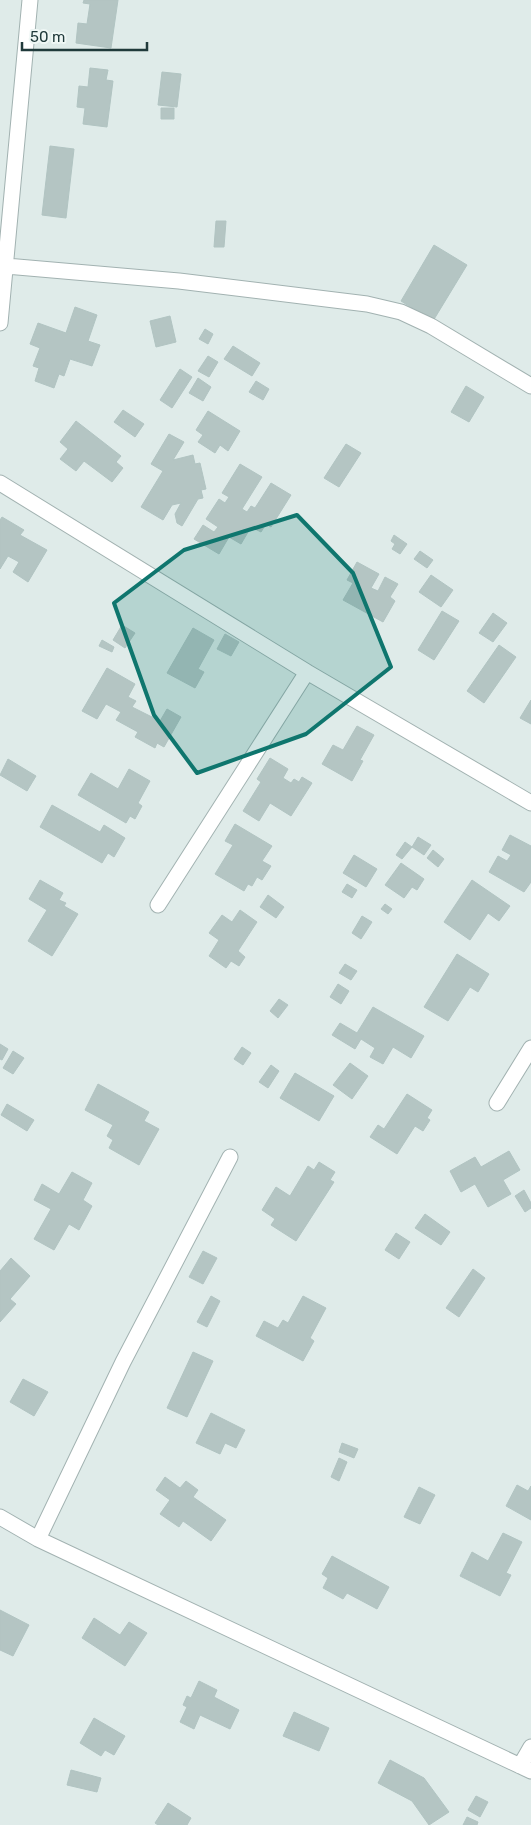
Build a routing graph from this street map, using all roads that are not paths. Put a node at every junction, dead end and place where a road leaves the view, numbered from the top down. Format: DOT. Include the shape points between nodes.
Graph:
graph roads {
  1 [pos="30,0"];
  2 [pos="6,266"];
  3 [pos="0,323"];
  4 [pos="531,386"];
  5 [pos="0,483"];
  6 [pos="307,672"];
  7 [pos="531,803"];
  8 [pos="158,906"];
  9 [pos="531,1048"];
  10 [pos="497,1103"];
  11 [pos="230,1157"];
  12 [pos="0,1517"];
  13 [pos="38,1539"];
  14 [pos="531,1747"];
  15 [pos="526,1769"];
  1 -- 2 [label="street"];
  2 -- 3 [label="street"];
  2 -- 4 [label="street" via="189,282 367,304 401,312 431,326"];
  5 -- 6 [label="street"];
  6 -- 7 [label="street"];
  6 -- 8 [label="street"];
  9 -- 10 [label="street"];
  11 -- 13 [label="street" via="123,1362"];
  12 -- 13 [label="street"];
  13 -- 15 [label="street"];
  14 -- 15 [label="street"];
}
